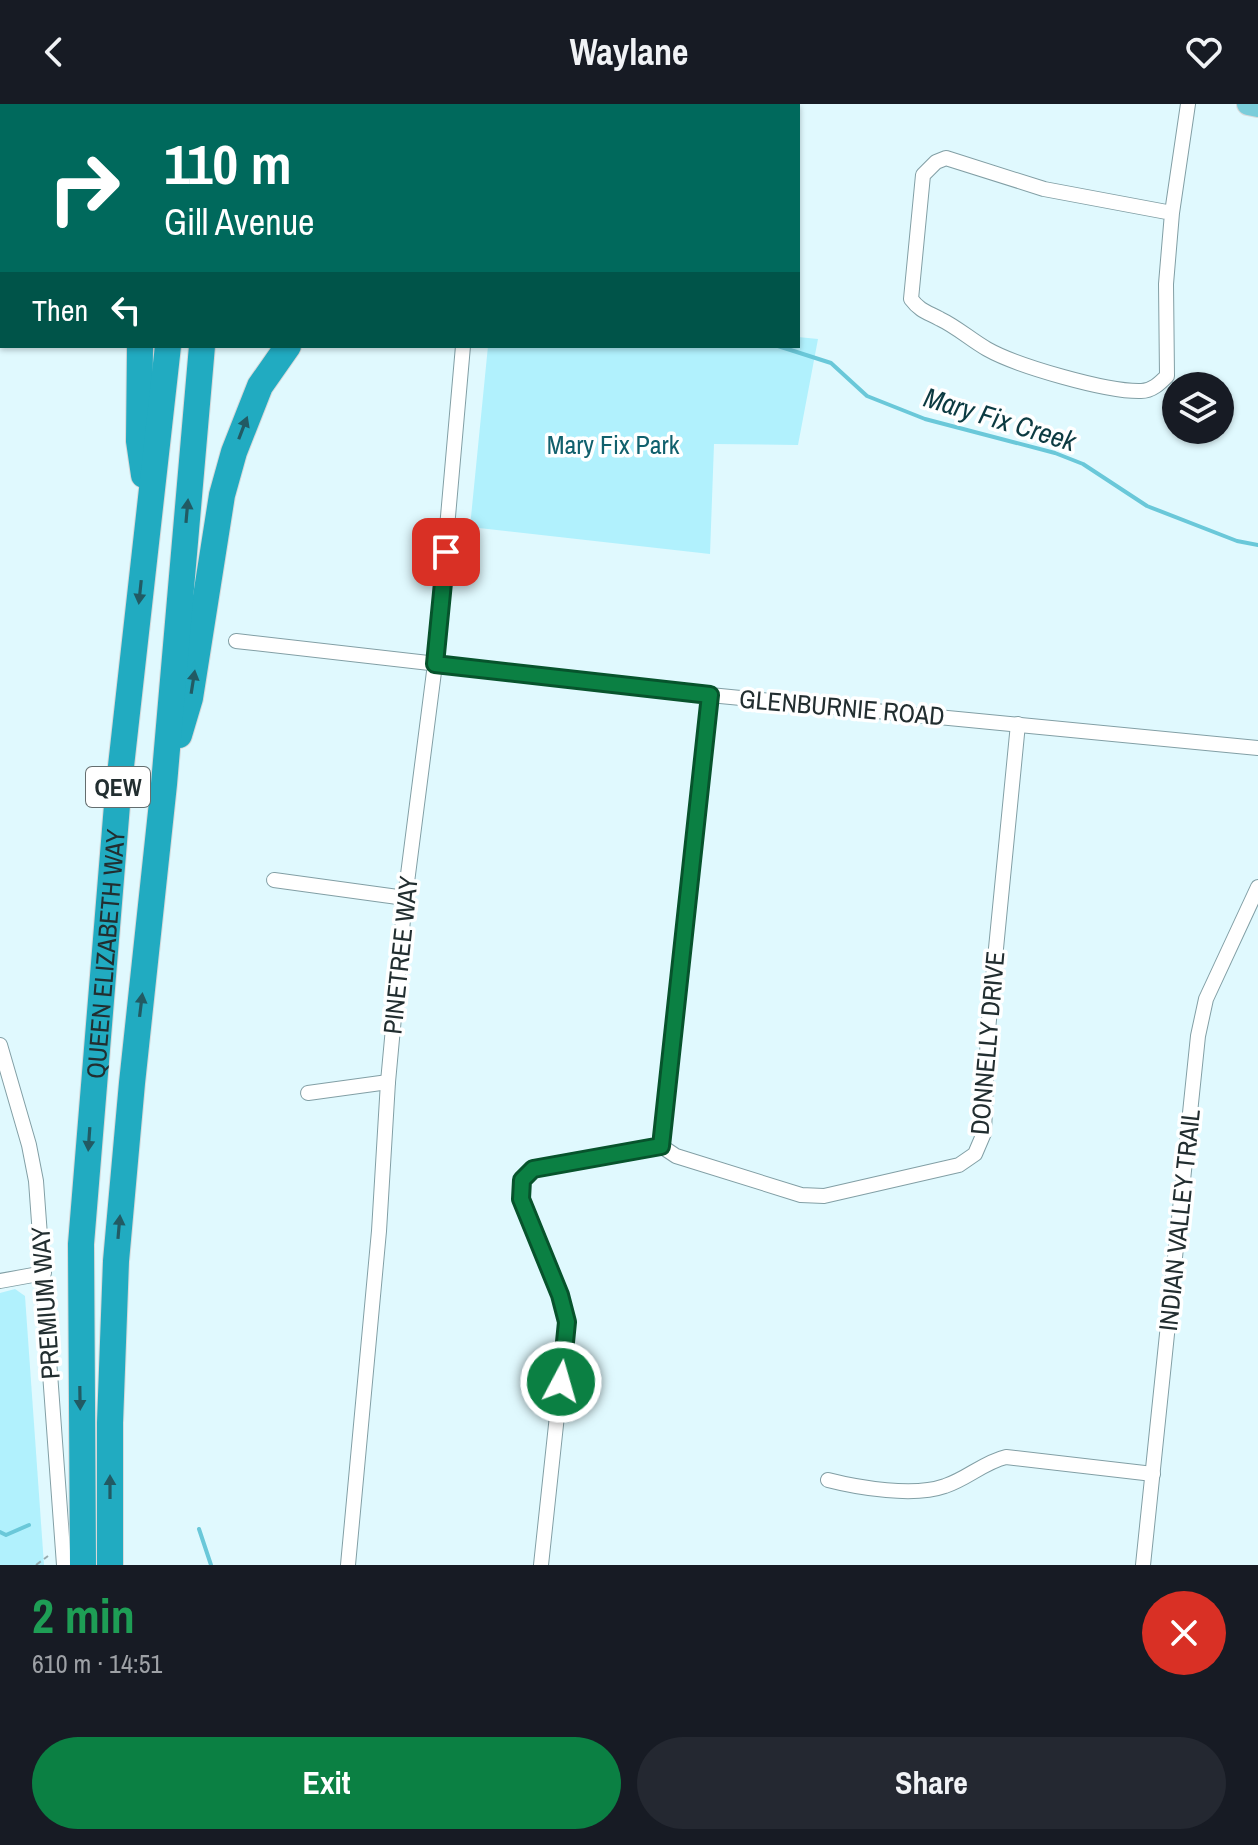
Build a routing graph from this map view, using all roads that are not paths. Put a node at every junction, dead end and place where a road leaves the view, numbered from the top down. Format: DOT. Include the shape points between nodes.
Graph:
graph roads {
  1 [pos="1188,104"];
  2 [pos="1248,104"];
  3 [pos="1258,106"];
  4 [pos="1172,213"];
  5 [pos="140,348"];
  6 [pos="168,348"];
  7 [pos="202,348"];
  8 [pos="287,348"];
  9 [pos="463,348"];
  10 [pos="149,514"];
  11 [pos="236,641"];
  12 [pos="435,664"];
  13 [pos="710,695"];
  14 [pos="1018,724"];
  15 [pos="1258,748"];
  16 [pos="164,784"];
  17 [pos="274,880"];
  18 [pos="1258,887"];
  19 [pos="405,898"];
  20 [pos="0,1045"];
  21 [pos="388,1082"];
  22 [pos="308,1093"];
  23 [pos="661,1146"];
  24 [pos="44,1273"];
  25 [pos="0,1281"];
  26 [pos="1153,1474"];
  27 [pos="828,1480"];
  28 [pos="64,1565"];
  29 [pos="83,1565"];
  30 [pos="110,1565"];
  31 [pos="348,1565"];
  32 [pos="541,1565"];
  33 [pos="1143,1565"];
  1 -- 4 [label="street"];
  2 -- 3 [label="main road"];
  4 -- 4 [label="street" via="1044,189 946,158 923,175 911,299 923,313 1013,362 1144,392 1167,376"];
  5 -- 10 [label="highway" via="139,441"];
  6 -- 10 [label="highway, QUEEN ELIZABETH WAY / QEW"];
  16 -- 7 [label="highway, QUEEN ELIZABETH WAY / QEW, one-way"];
  16 -- 8 [label="highway, one-way" via="190,698 222,495 234,452 260,386"];
  9 -- 12 [label="street, PINETREE WAY"];
  10 -- 29 [label="highway, QUEEN ELIZABETH WAY / QEW, one-way" via="118,793 81,1244"];
  11 -- 12 [label="street, GLENBURNIE ROAD"];
  12 -- 13 [label="street, GLENBURNIE ROAD"];
  12 -- 19 [label="street, PINETREE WAY"];
  13 -- 14 [label="street, GLENBURNIE ROAD"];
  13 -- 23 [label="street"];
  14 -- 15 [label="street, GLENBURNIE ROAD"];
  14 -- 23 [label="street, DONNELLY DRIVE" via="988,1030 984,1133 975,1154 959,1165 824,1196 801,1195 676,1156"];
  30 -- 16 [label="highway, QUEEN ELIZABETH WAY / QEW, one-way" via="116,1261"];
  17 -- 19 [label="street"];
  18 -- 26 [label="street, INDIAN VALLEY TRAIL" via="1206,999 1198,1036"];
  19 -- 21 [label="street, PINETREE WAY"];
  20 -- 24 [label="street, PREMIUM WAY" via="36,1181"];
  21 -- 22 [label="street"];
  21 -- 31 [label="street, PINETREE WAY"];
  23 -- 32 [label="street" via="533,1169 522,1180 521,1199 567,1322"];
  24 -- 25 [label="street"];
  24 -- 28 [label="street, PREMIUM WAY"];
  26 -- 27 [label="street" via="1006,1457 924,1491"];
  26 -- 33 [label="street, INDIAN VALLEY TRAIL"];
}
